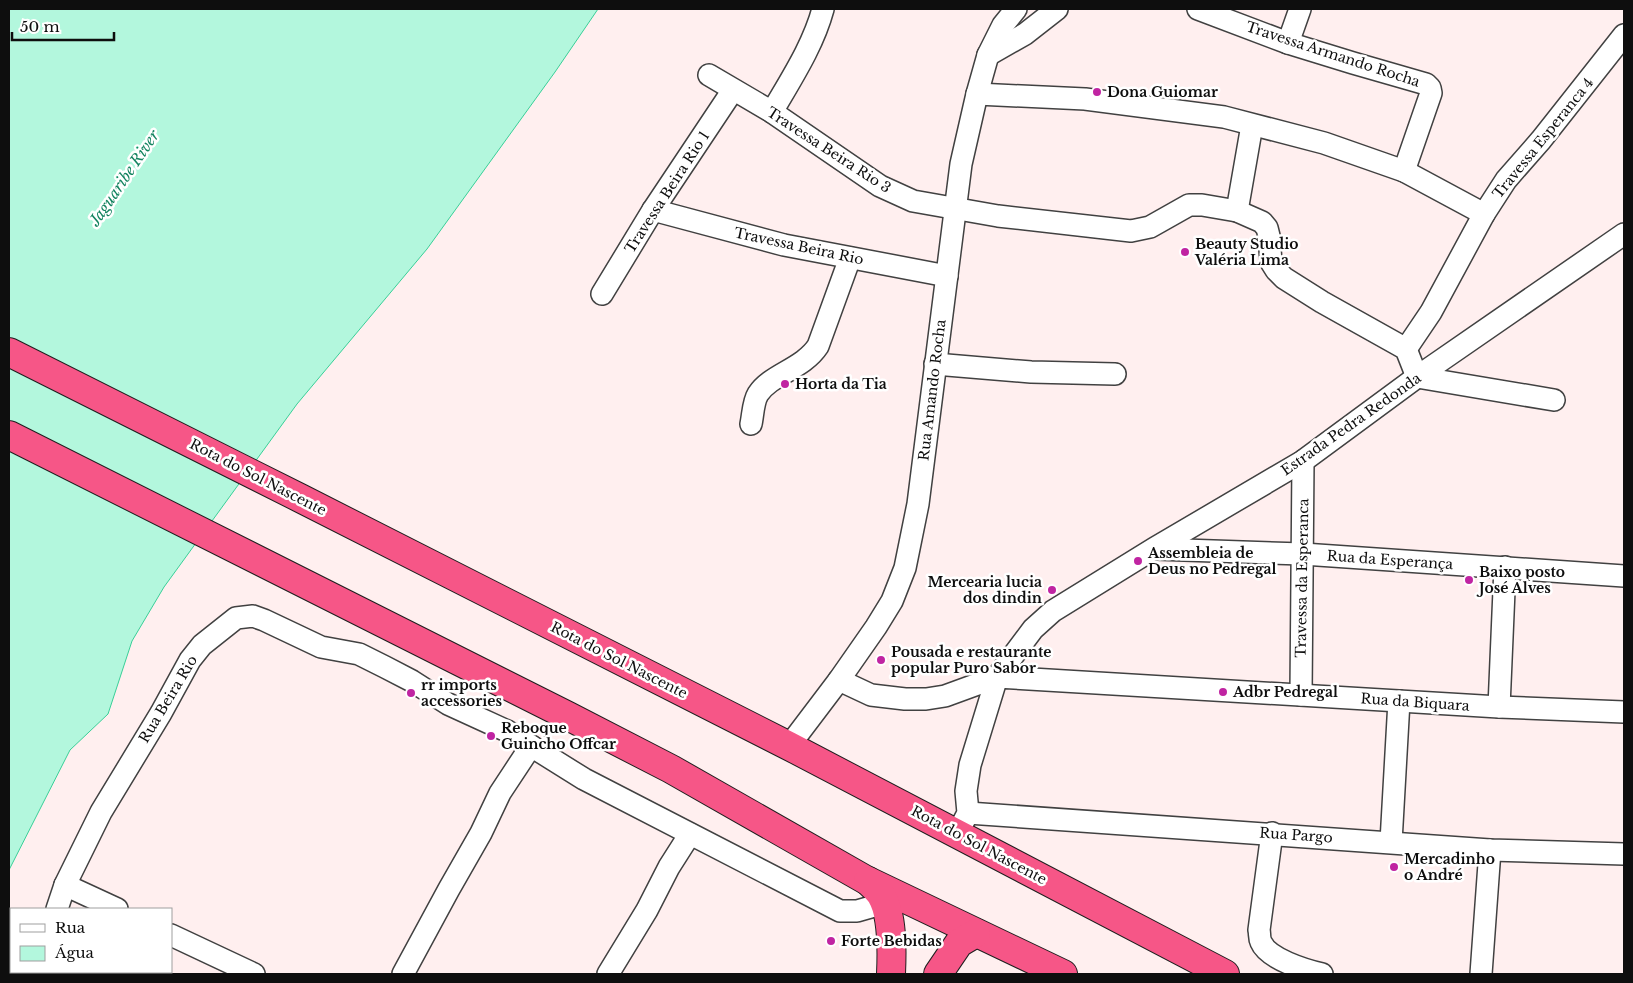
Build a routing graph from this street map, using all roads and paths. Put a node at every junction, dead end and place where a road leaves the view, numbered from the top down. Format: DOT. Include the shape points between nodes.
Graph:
graph roads {
  1 [pos="823,9"];
  2 [pos="1016,9"];
  3 [pos="1058,9"];
  4 [pos="1198,9"];
  5 [pos="1300,9"];
  6 [pos="1624,35"];
  7 [pos="1288,43"];
  8 [pos="988,56"];
  9 [pos="708,75"];
  10 [pos="733,90"];
  11 [pos="977,94"];
  12 [pos="772,112"];
  13 [pos="1252,125"];
  14 [pos="1404,171"];
  15 [pos="955,208"];
  16 [pos="653,210"];
  17 [pos="1237,210"];
  18 [pos="1484,214"];
  19 [pos="1624,234"];
  20 [pos="850,258"];
  21 [pos="947,276"];
  22 [pos="602,294"];
  23 [pos="1406,349"];
  24 [pos="9,352"];
  25 [pos="935,364"];
  26 [pos="1114,374"];
  27 [pos="1417,376"];
  28 [pos="1554,400"];
  29 [pos="751,424"];
  30 [pos="9,435"];
  31 [pos="1303,461"];
  32 [pos="1155,548"];
  33 [pos="1303,554"];
  34 [pos="1505,568"];
  35 [pos="1624,576"];
  36 [pos="997,676"];
  37 [pos="839,680"];
  38 [pos="1301,694"];
  39 [pos="1399,701"];
  40 [pos="1499,707"];
  41 [pos="1624,712"];
  42 [pos="531,746"];
  43 [pos="789,746"];
  44 [pos="963,824"];
  45 [pos="1272,833"];
  46 [pos="690,834"];
  47 [pos="1391,842"];
  48 [pos="1490,850"];
  49 [pos="1624,854"];
  50 [pos="866,880"];
  51 [pos="65,885"];
  52 [pos="885,903"];
  53 [pos="57,908"];
  54 [pos="116,908"];
  55 [pos="976,933"];
  56 [pos="172,935"];
  57 [pos="254,974"];
  58 [pos="403,974"];
  59 [pos="608,974"];
  60 [pos="891,974"];
  61 [pos="938,974"];
  62 [pos="1063,974"];
  63 [pos="1225,974"];
  64 [pos="1322,974"];
  65 [pos="1481,974"];
  1 -- 12 [label="street" via="811,43"];
  2 -- 8 [label="street, Rua Amando Rocha"];
  3 -- 8 [label="street"];
  4 -- 7 [label="street, Travessa Armando Rocha"];
  5 -- 7 [label="street"];
  6 -- 18 [label="street, Travessa Esperanca 4" via="1542,140 1506,180"];
  7 -- 14 [label="street, Travessa Armando Rocha" via="1418,81 1430,88"];
  8 -- 11 [label="street, Rua Amando Rocha"];
  9 -- 10 [label="street, Travessa Beira Rio 3"];
  10 -- 12 [label="street, Travessa Beira Rio 3"];
  10 -- 16 [label="street, Travessa Beira Rio 1"];
  11 -- 13 [label="street" via="1085,99 1224,117"];
  11 -- 15 [label="street, Rua Amando Rocha"];
  12 -- 15 [label="street, Travessa Beira Rio 3" via="880,186 913,202"];
  13 -- 14 [label="street" via="1324,143"];
  13 -- 17 [label="street"];
  14 -- 18 [label="street"];
  15 -- 17 [label="street, Travessa Beira Rio 3" via="1131,231 1150,227 1189,206"];
  15 -- 21 [label="street, Rua Amando Rocha"];
  16 -- 20 [label="street, Travessa Beira Rio" via="784,245"];
  16 -- 22 [label="street, Travessa Beira Rio 1"];
  17 -- 23 [label="street, Travessa Beira Rio 3" via="1262,222 1267,228 1271,262 1284,278"];
  18 -- 23 [label="street, Travessa Esperanca 4" via="1431,312"];
  19 -- 27 [label="street, Estrada Pedra Redonda"];
  20 -- 21 [label="street, Travessa Beira Rio"];
  20 -- 29 [label="street" via="818,346 806,360 758,394"];
  21 -- 25 [label="street, Rua Amando Rocha"];
  23 -- 27 [label="street"];
  24 -- 43 [label="highway, Rota do Sol Nascente"];
  25 -- 26 [label="street" via="1031,372"];
  25 -- 37 [label="street, Rua Amando Rocha" via="918,504 905,568 884,614"];
  27 -- 28 [label="street"];
  27 -- 31 [label="street, Estrada Pedra Redonda"];
  30 -- 50 [label="highway" via="560,711"];
  31 -- 32 [label="street, Estrada Pedra Redonda"];
  31 -- 33 [label="street, Travessa da Esperanca"];
  32 -- 33 [label="street, Rua da Esperança"];
  32 -- 36 [label="street, Estrada Pedra Redonda" via="1053,611 1033,629"];
  33 -- 34 [label="street, Rua da Esperança"];
  33 -- 38 [label="street, Travessa da Esperanca"];
  34 -- 35 [label="street, Rua da Esperança"];
  34 -- 40 [label="street"];
  36 -- 37 [label="street" via="944,696 926,699 870,695"];
  36 -- 38 [label="street, Rua da Biquara"];
  36 -- 44 [label="street" via="970,765"];
  37 -- 43 [label="street, Rua Amando Rocha"];
  38 -- 39 [label="street, Rua da Biquara"];
  39 -- 40 [label="street, Rua da Biquara"];
  39 -- 47 [label="street"];
  40 -- 41 [label="street, Rua da Biquara"];
  42 -- 46 [label="street, Rua Beira Rio" via="584,779"];
  42 -- 51 [label="street, Rua Beira Rio" via="359,654 321,647 253,616 236,618 202,644 190,660 101,812"];
  42 -- 58 [label="street" via="500,793"];
  43 -- 44 [label="highway, Rota do Sol Nascente"];
  44 -- 45 [label="street, Rua Pargo"];
  44 -- 63 [label="highway, Rota do Sol Nascente"];
  45 -- 47 [label="street, Rua Pargo"];
  45 -- 64 [label="street" via="1260,941 1278,958"];
  46 -- 52 [label="street, Rua Beira Rio" via="840,911 857,911"];
  46 -- 59 [label="street"];
  47 -- 48 [label="street, Rua Pargo"];
  48 -- 49 [label="street, Rua Pargo"];
  48 -- 65 [label="street"];
  50 -- 52 [label="highway"];
  50 -- 55 [label="highway"];
  51 -- 53 [label="street, Rua Beira Rio"];
  51 -- 54 [label="street"];
  52 -- 60 [label="highway" via="892,952"];
  55 -- 61 [label="highway" via="959,943"];
  55 -- 62 [label="highway"];
  56 -- 57 [label="street"];
}
